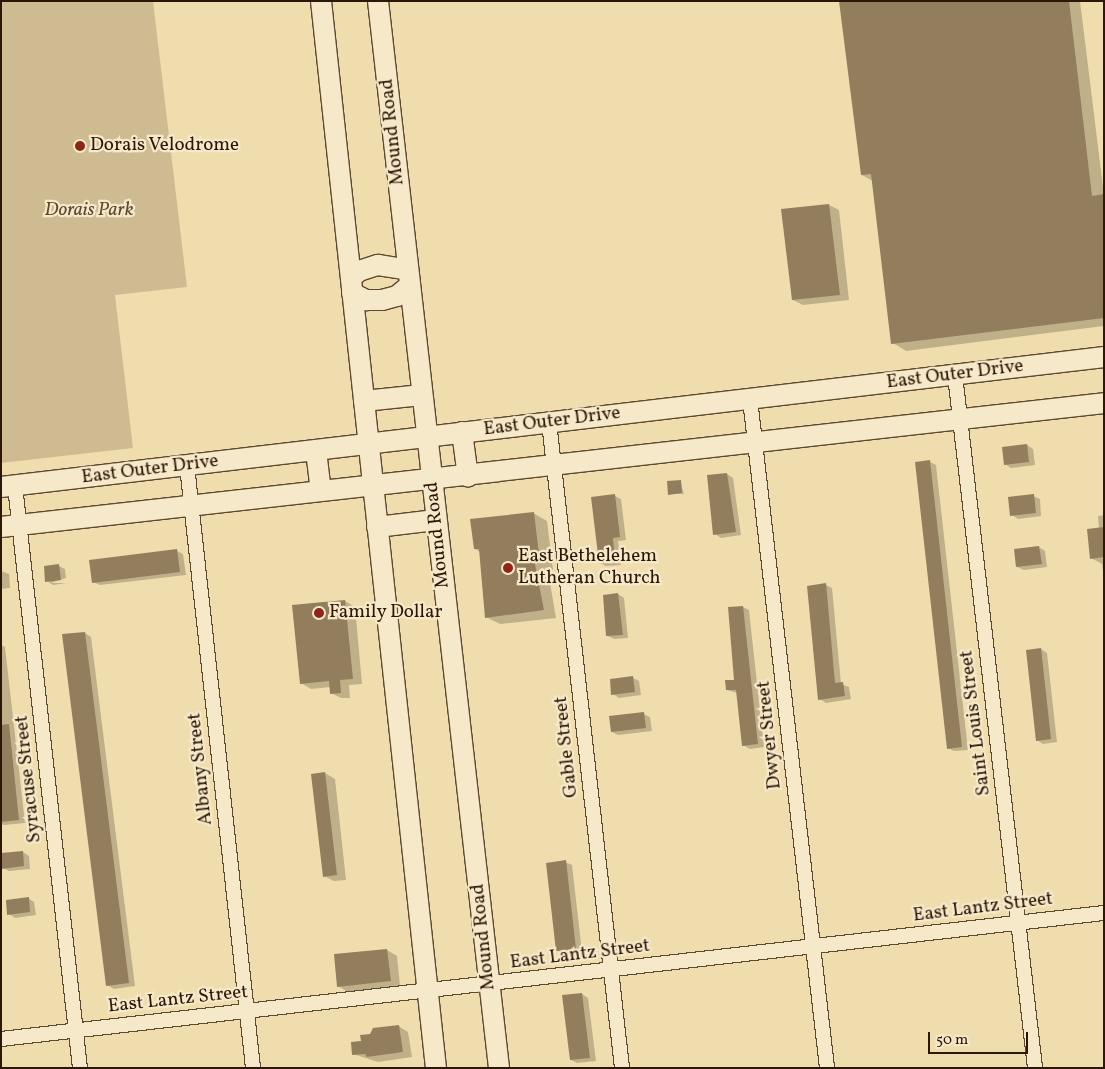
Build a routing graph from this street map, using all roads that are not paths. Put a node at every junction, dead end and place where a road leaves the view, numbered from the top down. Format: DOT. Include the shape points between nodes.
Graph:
graph roads {
  1 [pos="320,1"];
  2 [pos="378,1"];
  3 [pos="409,278"];
  4 [pos="351,285"];
  5 [pos="1104,358"];
  6 [pos="955,375"];
  7 [pos="422,395"];
  8 [pos="750,399"];
  9 [pos="364,401"];
  10 [pos="1104,403"];
  11 [pos="960,419"];
  12 [pos="549,422"];
  13 [pos="462,432"];
  14 [pos="427,436"];
  15 [pos="368,443"];
  16 [pos="756,443"];
  17 [pos="316,451"];
  18 [pos="188,466"];
  19 [pos="554,467"];
  20 [pos="468,477"];
  21 [pos="431,481"];
  22 [pos="8,486"];
  23 [pos="373,488"];
  24 [pos="321,490"];
  25 [pos="192,506"];
  26 [pos="436,520"];
  27 [pos="10,526"];
  28 [pos="377,527"];
  29 [pos="1104,913"];
  30 [pos="1018,923"];
  31 [pos="813,947"];
  32 [pos="611,970"];
  33 [pos="489,984"];
  34 [pos="428,991"];
  35 [pos="247,1012"];
  36 [pos="76,1031"];
  37 [pos="1,1039"];
  38 [pos="80,1068"];
  39 [pos="253,1068"];
  40 [pos="436,1068"];
  41 [pos="498,1068"];
  42 [pos="622,1068"];
  43 [pos="826,1068"];
  44 [pos="1035,1068"];
  1 -- 4 [label="main road"];
  2 -- 3 [label="main road, Mound Road"];
  3 -- 4 [label="main road" via="378,265 359,271"];
  3 -- 4 [label="main road" via="397,296 382,300 366,300"];
  3 -- 7 [label="main road, Mound Road"];
  4 -- 9 [label="main road"];
  5 -- 6 [label="main road, East Outer Drive"];
  6 -- 8 [label="main road, East Outer Drive"];
  6 -- 11 [label="street, Saint Louis Street"];
  7 -- 9 [label="main road"];
  7 -- 14 [label="main road, Mound Road"];
  8 -- 12 [label="main road, East Outer Drive"];
  8 -- 16 [label="street, Dwyer Street"];
  9 -- 15 [label="main road"];
  10 -- 11 [label="main road"];
  11 -- 16 [label="main road"];
  11 -- 30 [label="street, Saint Louis Street"];
  12 -- 13 [label="main road, East Outer Drive"];
  12 -- 19 [label="street, Gable Street"];
  13 -- 14 [label="main road, East Outer Drive"];
  13 -- 20 [label="main road"];
  14 -- 15 [label="main road, East Outer Drive"];
  14 -- 21 [label="main road, Mound Road"];
  15 -- 17 [label="main road, East Outer Drive"];
  15 -- 23 [label="main road"];
  16 -- 19 [label="main road"];
  16 -- 31 [label="street, Dwyer Street"];
  17 -- 18 [label="main road, East Outer Drive"];
  17 -- 24 [label="main road"];
  18 -- 22 [label="main road, East Outer Drive"];
  18 -- 25 [label="street, Albany Street"];
  19 -- 20 [label="main road"];
  19 -- 32 [label="street, Gable Street"];
  20 -- 21 [label="main road"];
  21 -- 23 [label="main road"];
  21 -- 26 [label="main road, Mound Road"];
  22 -- 27 [label="street, Syracuse Street"];
  23 -- 24 [label="main road"];
  23 -- 28 [label="main road"];
  24 -- 25 [label="main road"];
  25 -- 27 [label="main road"];
  25 -- 35 [label="street, Albany Street"];
  26 -- 28 [label="main road"];
  26 -- 33 [label="main road, Mound Road"];
  27 -- 36 [label="street, Syracuse Street"];
  28 -- 34 [label="main road"];
  29 -- 30 [label="street, East Lantz Street"];
  30 -- 31 [label="street, East Lantz Street"];
  30 -- 44 [label="street, Saint Louis Street"];
  31 -- 32 [label="street, East Lantz Street"];
  31 -- 43 [label="street, Dwyer Street"];
  32 -- 33 [label="street, East Lantz Street"];
  32 -- 42 [label="street, Gable Street"];
  33 -- 34 [label="street, East Lantz Street"];
  33 -- 41 [label="main road, Mound Road"];
  34 -- 35 [label="street, East Lantz Street"];
  34 -- 40 [label="main road"];
  35 -- 36 [label="street, East Lantz Street"];
  35 -- 39 [label="street, Albany Street"];
  36 -- 37 [label="street, East Lantz Street"];
  36 -- 38 [label="street, Syracuse Street"];
}
